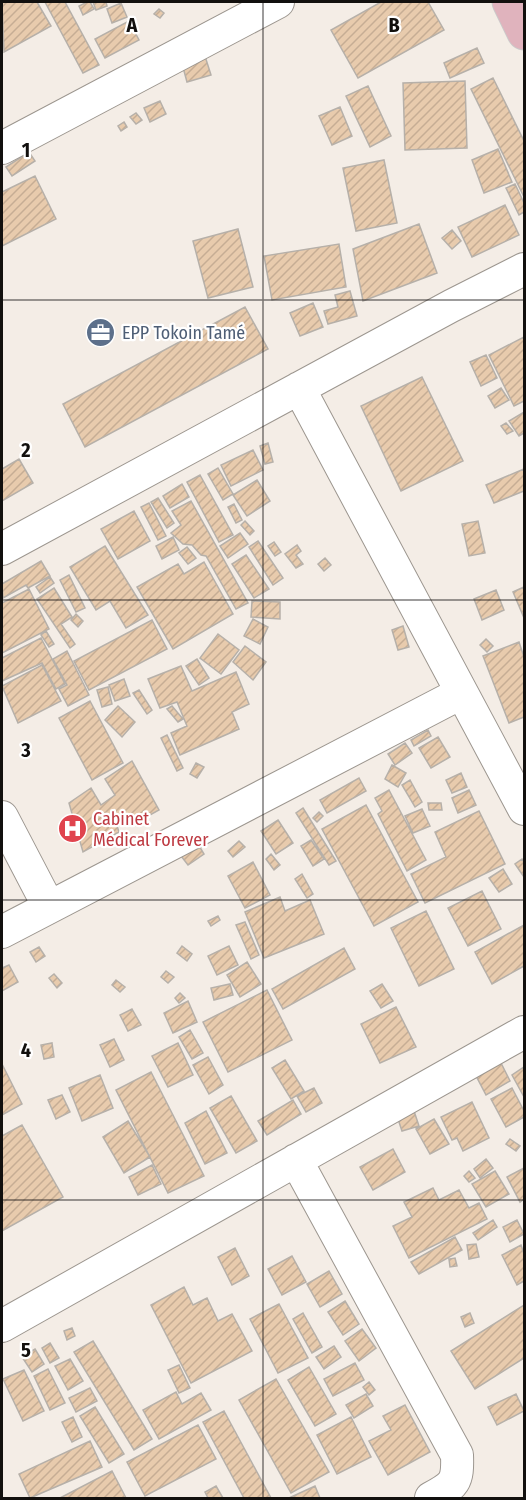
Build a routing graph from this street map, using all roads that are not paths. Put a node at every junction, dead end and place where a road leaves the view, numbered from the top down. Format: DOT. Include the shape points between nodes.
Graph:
graph roads {
  1 [pos="278,2"];
  2 [pos="509,2"];
  3 [pos="525,33"];
  4 [pos="2,148"];
  5 [pos="525,269"];
  6 [pos="298,388"];
  7 [pos="2,549"];
  8 [pos="462,693"];
  9 [pos="525,809"];
  10 [pos="2,817"];
  11 [pos="50,907"];
  12 [pos="2,932"];
  13 [pos="525,1032"];
  14 [pos="296,1160"];
  15 [pos="2,1326"];
  16 [pos="431,1498"];
  1 -- 4 [label="street"];
  2 -- 3 [label="main road"];
  5 -- 6 [label="street"];
  6 -- 7 [label="street"];
  6 -- 8 [label="street"];
  8 -- 9 [label="street"];
  8 -- 11 [label="street"];
  10 -- 11 [label="street"];
  11 -- 12 [label="street"];
  13 -- 14 [label="street"];
  14 -- 15 [label="street"];
  14 -- 16 [label="street" via="456,1455 458,1477 448,1489"];
}
